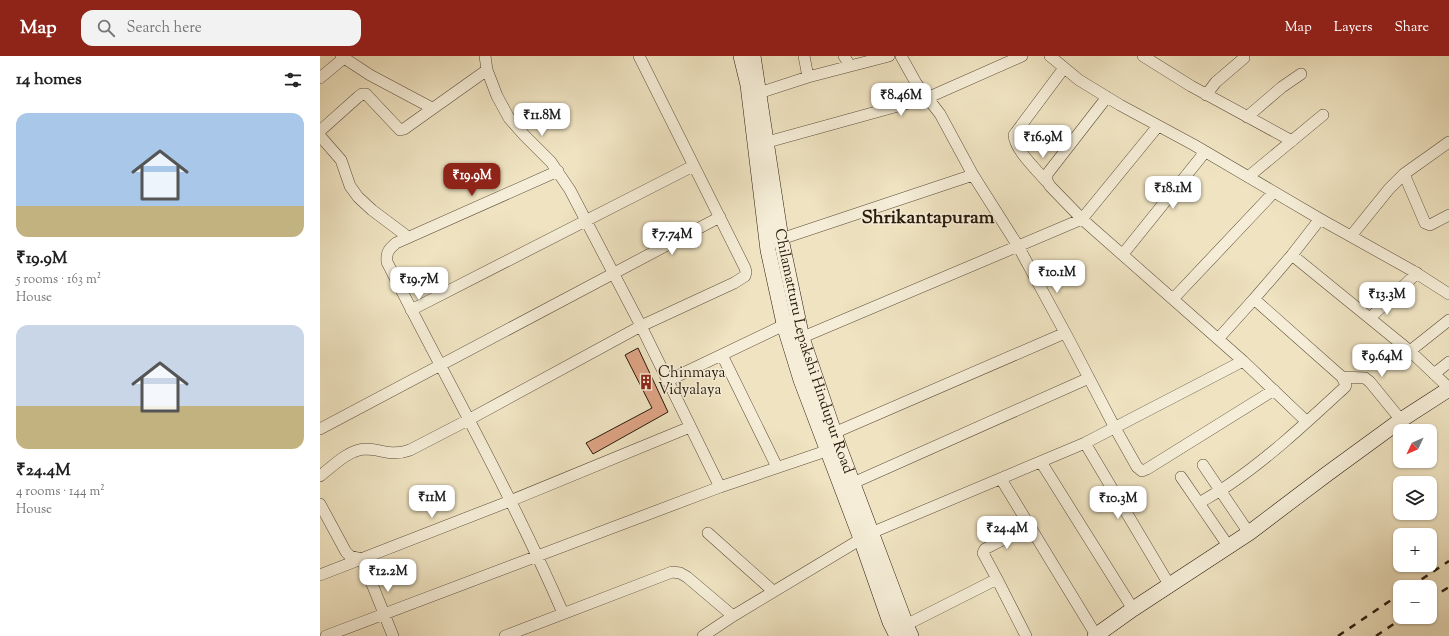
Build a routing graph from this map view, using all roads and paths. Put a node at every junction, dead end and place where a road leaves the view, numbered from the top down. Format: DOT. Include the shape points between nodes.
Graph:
graph roads {
  1 [pos="485,56"];
  2 [pos="639,56"];
  3 [pos="741,56"];
  4 [pos="753,56"];
  5 [pos="804,56"];
  6 [pos="889,56"];
  7 [pos="901,56"];
  8 [pos="1022,56"];
  9 [pos="1050,56"];
  10 [pos="1143,56"];
  11 [pos="343,57"];
  12 [pos="1244,58"];
  13 [pos="847,61"];
  14 [pos="1064,68"];
  15 [pos="488,70"];
  16 [pos="1301,74"];
  17 [pos="808,77"];
  18 [pos="320,78"];
  19 [pos="759,93"];
  20 [pos="1206,95"];
  21 [pos="1107,97"];
  22 [pos="927,98"];
  23 [pos="432,108"];
  24 [pos="1323,115"];
  25 [pos="1247,117"];
  26 [pos="1158,126"];
  27 [pos="320,130"];
  28 [pos="320,136"];
  29 [pos="1292,141"];
  30 [pos="1449,142"];
  31 [pos="761,144"];
  32 [pos="1205,152"];
  33 [pos="693,166"];
  34 [pos="558,171"];
  35 [pos="1404,174"];
  36 [pos="973,175"];
  37 [pos="1248,177"];
  38 [pos="1046,181"];
  39 [pos="1274,192"];
  40 [pos="1449,215"];
  41 [pos="720,218"];
  42 [pos="1082,219"];
  43 [pos="1320,219"];
  44 [pos="586,221"];
  45 [pos="1351,236"];
  46 [pos="408,237"];
  47 [pos="781,239"];
  48 [pos="1018,246"];
  49 [pos="1123,254"];
  50 [pos="1292,255"];
  51 [pos="1417,273"];
  52 [pos="614,275"];
  53 [pos="1449,294"];
  54 [pos="1174,299"];
  55 [pos="1254,300"];
  56 [pos="411,310"];
  57 [pos="1370,318"];
  58 [pos="1449,320"];
  59 [pos="791,323"];
  60 [pos="641,326"];
  61 [pos="1065,333"];
  62 [pos="1218,339"];
  63 [pos="795,340"];
  64 [pos="1410,351"];
  65 [pos="722,355"];
  66 [pos="1243,361"];
  67 [pos="1449,362"];
  68 [pos="439,365"];
  69 [pos="1434,374"];
  70 [pos="1342,377"];
  71 [pos="1089,378"];
  72 [pos="667,380"];
  73 [pos="1449,389"];
  74 [pos="1274,390"];
  75 [pos="468,420"];
  76 [pos="1401,420"];
  77 [pos="1307,422"];
  78 [pos="690,427"];
  79 [pos="1115,428"];
  80 [pos="320,429"];
  81 [pos="831,442"];
  82 [pos="1085,444"];
  83 [pos="1041,462"];
  84 [pos="1203,465"];
  85 [pos="777,467"];
  86 [pos="320,476"];
  87 [pos="1181,477"];
  88 [pos="1001,479"];
  89 [pos="853,483"];
  90 [pos="720,487"];
  91 [pos="1219,491"];
  92 [pos="510,501"];
  93 [pos="1199,503"];
  94 [pos="320,504"];
  95 [pos="1029,526"];
  96 [pos="708,533"];
  97 [pos="1249,533"];
  98 [pos="866,535"];
  99 [pos="1229,547"];
  100 [pos="538,555"];
  101 [pos="362,559"];
  102 [pos="320,575"];
  103 [pos="997,578"];
  104 [pos="1170,586"];
  105 [pos="773,591"];
  106 [pos="1133,609"];
  107 [pos="563,613"];
  108 [pos="384,614"];
  109 [pos="733,616"];
  110 [pos="902,632"];
  111 [pos="708,635"];
  112 [pos="326,636"];
  113 [pos="393,636"];
  114 [pos="504,636"];
  115 [pos="1026,636"];
  116 [pos="1096,636"];
  1 -- 15 [label="street"];
  2 -- 33 [label="street"];
  3 -- 31 [label="street, Chilamatturu Lepakshi Hindupur Road"];
  4 -- 19 [label="street, Chilamatturu Lepakshi Hindupur Road"];
  5 -- 17 [label="street"];
  6 -- 13 [label="street"];
  7 -- 22 [label="street"];
  8 -- 22 [label="street"];
  9 -- 14 [label="street"];
  10 -- 20 [label="street"];
  11 -- 18 [label="street"];
  11 -- 23 [label="street" via="370,75"];
  12 -- 20 [label="street" via="1216,82"];
  13 -- 17 [label="street"];
  14 -- 21 [label="street"];
  14 -- 38 [label="street" via="1014,135 1022,153"];
  15 -- 23 [label="street"];
  15 -- 34 [label="street" via="497,96 509,118"];
  16 -- 25 [label="street"];
  17 -- 19 [label="street"];
  19 -- 31 [label="street, Chilamatturu Lepakshi Hindupur Road"];
  20 -- 25 [label="street"];
  21 -- 26 [label="street"];
  21 -- 38 [label="street" via="1048,173"];
  22 -- 31 [label="street"];
  22 -- 36 [label="street" via="940,114"];
  23 -- 27 [label="street" via="400,130 366,94 362,94"];
  24 -- 29 [label="street"];
  25 -- 29 [label="street"];
  26 -- 32 [label="street"];
  26 -- 42 [label="street"];
  28 -- 46 [label="street" via="341,160 350,186 358,197"];
  29 -- 37 [label="street"];
  30 -- 35 [label="street"];
  31 -- 47 [label="street, Chilamatturu Lepakshi Hindupur Road"];
  31 -- 59 [label="street, Chilamatturu Lepakshi Hindupur Road" via="768,250"];
  32 -- 37 [label="street"];
  32 -- 49 [label="street"];
  33 -- 41 [label="street"];
  33 -- 44 [label="street"];
  34 -- 44 [label="street"];
  34 -- 46 [label="street"];
  35 -- 40 [label="street" via="1425,223 1430,225"];
  35 -- 45 [label="street" via="1388,189"];
  36 -- 47 [label="street"];
  36 -- 48 [label="street"];
  37 -- 39 [label="street"];
  38 -- 42 [label="street"];
  39 -- 43 [label="street"];
  39 -- 54 [label="street"];
  41 -- 52 [label="street"];
  41 -- 60 [label="street" via="745,268 745,276"];
  42 -- 48 [label="street"];
  42 -- 49 [label="street"];
  43 -- 45 [label="street"];
  43 -- 50 [label="street"];
  44 -- 52 [label="street"];
  44 -- 56 [label="street"];
  45 -- 51 [label="street"];
  46 -- 56 [label="street" via="388,249 386,255"];
  47 -- 59 [label="street, Chilamatturu Lepakshi Hindupur Road"];
  48 -- 61 [label="street"];
  48 -- 63 [label="street"];
  49 -- 54 [label="street"];
  50 -- 55 [label="street"];
  50 -- 57 [label="street"];
  51 -- 53 [label="street"];
  51 -- 57 [label="street"];
  52 -- 60 [label="street"];
  52 -- 68 [label="street"];
  54 -- 62 [label="street"];
  55 -- 62 [label="street"];
  55 -- 70 [label="street"];
  56 -- 68 [label="street"];
  57 -- 64 [label="street"];
  58 -- 64 [label="street"];
  59 -- 63 [label="street, Chilamatturu Lepakshi Hindupur Road"];
  59 -- 65 [label="street"];
  60 -- 72 [label="street"];
  60 -- 75 [label="street"];
  61 -- 71 [label="street"];
  61 -- 81 [label="street"];
  62 -- 66 [label="street"];
  63 -- 81 [label="street, Chilamatturu Lepakshi Hindupur Road" via="801,380"];
  64 -- 69 [label="street"];
  65 -- 72 [label="street"];
  65 -- 85 [label="street"];
  66 -- 74 [label="street"];
  66 -- 79 [label="street"];
  67 -- 69 [label="street"];
  68 -- 75 [label="street"];
  68 -- 80 [label="street"];
  69 -- 73 [label="street"];
  70 -- 76 [label="street" via="1365,378"];
  70 -- 77 [label="street" via="1345,387"];
  71 -- 79 [label="street"];
  71 -- 89 [label="street"];
  72 -- 78 [label="street"];
  73 -- 76 [label="street"];
  74 -- 77 [label="street"];
  74 -- 79 [label="street" via="1142,471 1137,467"];
  75 -- 86 [label="street" via="400,454 364,449 353,452"];
  75 -- 92 [label="street"];
  76 -- 97 [label="street"];
  77 -- 91 [label="street"];
  78 -- 90 [label="street"];
  78 -- 92 [label="street"];
  79 -- 82 [label="street"];
  81 -- 85 [label="street"];
  81 -- 89 [label="street, Chilamatturu Lepakshi Hindupur Road"];
  81 -- 98 [label="street, Chilamatturu Lepakshi Hindupur Road"];
  82 -- 83 [label="street"];
  82 -- 104 [label="street"];
  83 -- 88 [label="street"];
  83 -- 106 [label="street"];
  84 -- 91 [label="street"];
  85 -- 90 [label="street"];
  87 -- 93 [label="street"];
  88 -- 95 [label="street"];
  88 -- 98 [label="street"];
  89 -- 98 [label="street, Chilamatturu Lepakshi Hindupur Road"];
  90 -- 100 [label="street"];
  91 -- 93 [label="street"];
  91 -- 97 [label="street"];
  92 -- 100 [label="street"];
  92 -- 101 [label="street"];
  93 -- 99 [label="street"];
  94 -- 101 [label="street" via="346,552 350,556"];
  95 -- 103 [label="street" via="985,549 985,557"];
  95 -- 116 [label="street"];
  96 -- 105 [label="street"];
  97 -- 99 [label="street"];
  98 -- 105 [label="street"];
  98 -- 110 [label="street, Chilamatturu Lepakshi Hindupur Road"];
  99 -- 104 [label="street"];
  100 -- 107 [label="street"];
  100 -- 108 [label="street"];
  101 -- 102 [label="street"];
  101 -- 108 [label="street"];
  103 -- 110 [label="street"];
  103 -- 115 [label="street"];
  104 -- 106 [label="street"];
  105 -- 109 [label="street"];
  106 -- 116 [label="street"];
  107 -- 109 [label="street" via="672,572 688,577"];
  107 -- 114 [label="street"];
  108 -- 112 [label="street"];
  108 -- 113 [label="street"];
  109 -- 111 [label="street"];
}
